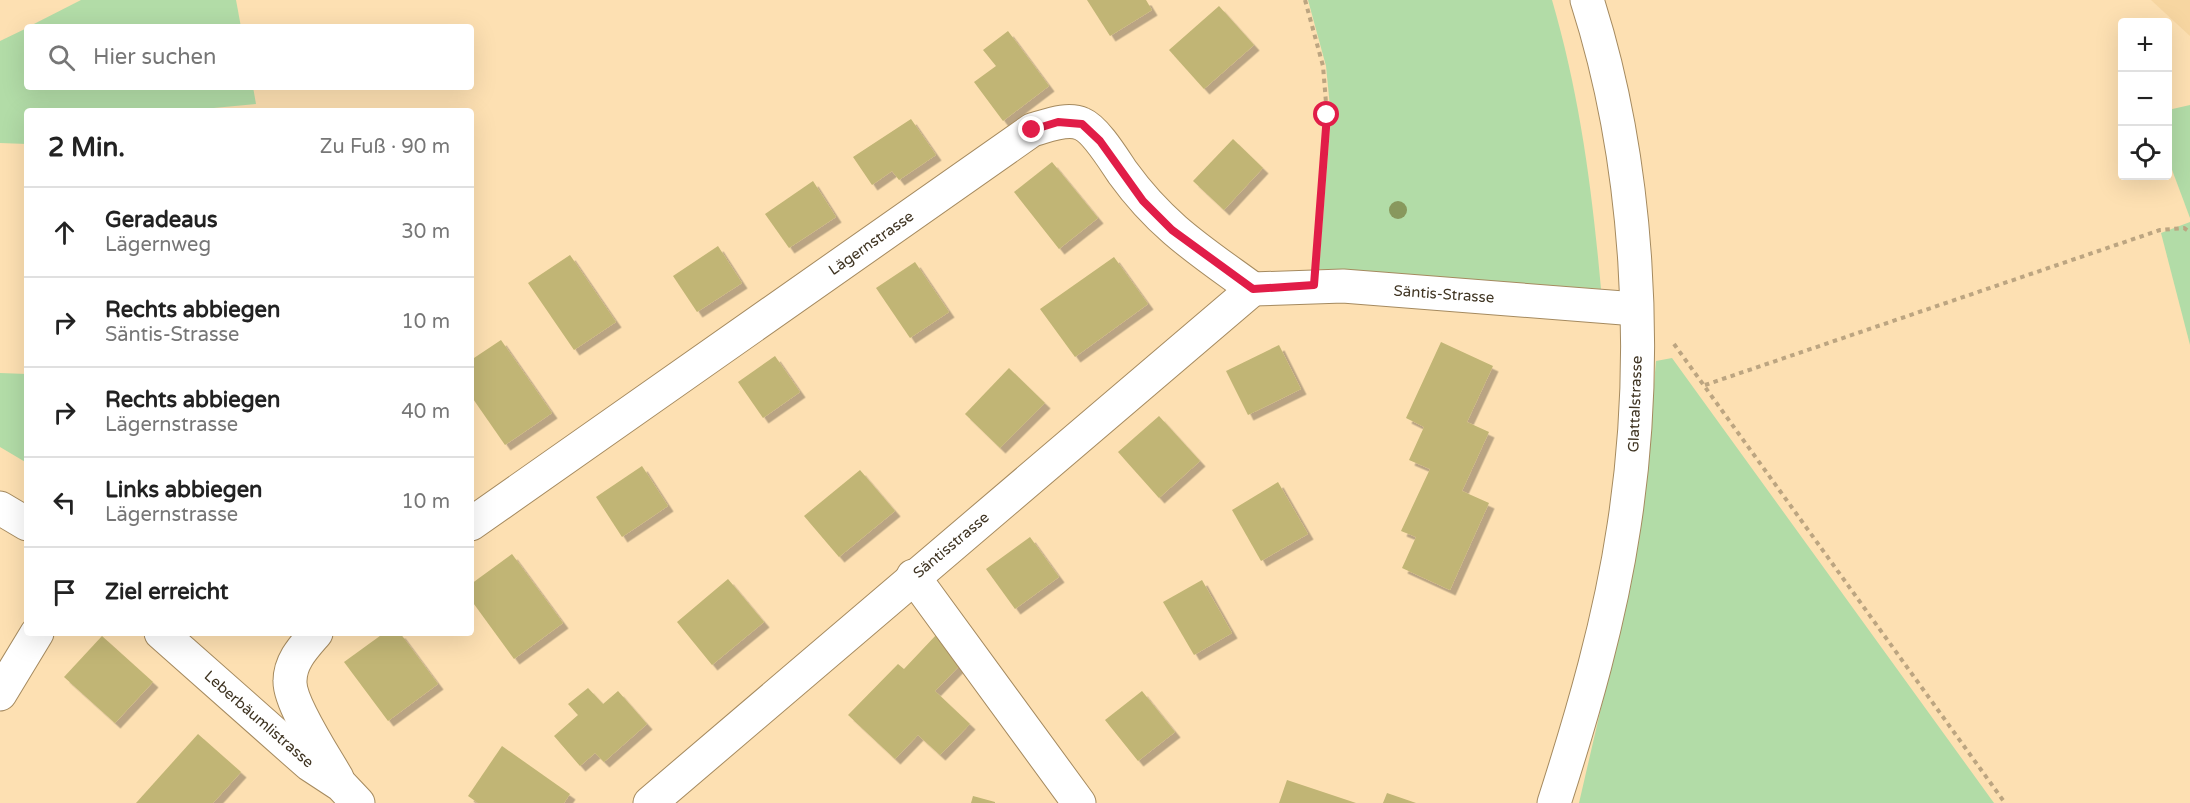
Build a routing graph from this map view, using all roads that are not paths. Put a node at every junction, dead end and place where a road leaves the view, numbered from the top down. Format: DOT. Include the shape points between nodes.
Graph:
graph roads {
  1 [pos="1587,0"];
  2 [pos="1253,289"];
  3 [pos="1636,309"];
  4 [pos="0,508"];
  5 [pos="24,522"];
  6 [pos="474,522"];
  7 [pos="913,576"];
  8 [pos="35,636"];
  9 [pos="165,636"];
  10 [pos="314,636"];
  11 [pos="0,694"];
  12 [pos="349,794"];
  13 [pos="650,803"];
  14 [pos="1079,803"];
  15 [pos="1554,803"];
  1 -- 3 [label="street, Glattalstrasse" via="1601,44 1627,175"];
  2 -- 3 [label="street, Säntis-Strasse" via="1314,285"];
  2 -- 6 [label="street, Lägernstrasse" via="1172,230 1143,201 1100,141 1082,124 1058,122 1032,130"];
  2 -- 7 [label="street, Säntisstrasse"];
  3 -- 15 [label="street, Glattalstrasse" via="1637,390 1624,527 1603,633"];
  4 -- 5 [label="street"];
  7 -- 13 [label="street, Säntisstrasse"];
  7 -- 14 [label="street"];
  8 -- 11 [label="street"];
  9 -- 12 [label="street, Leberbäumlistrasse" via="309,764"];
  10 -- 12 [label="street" via="297,656 290,682 301,714"];
}
